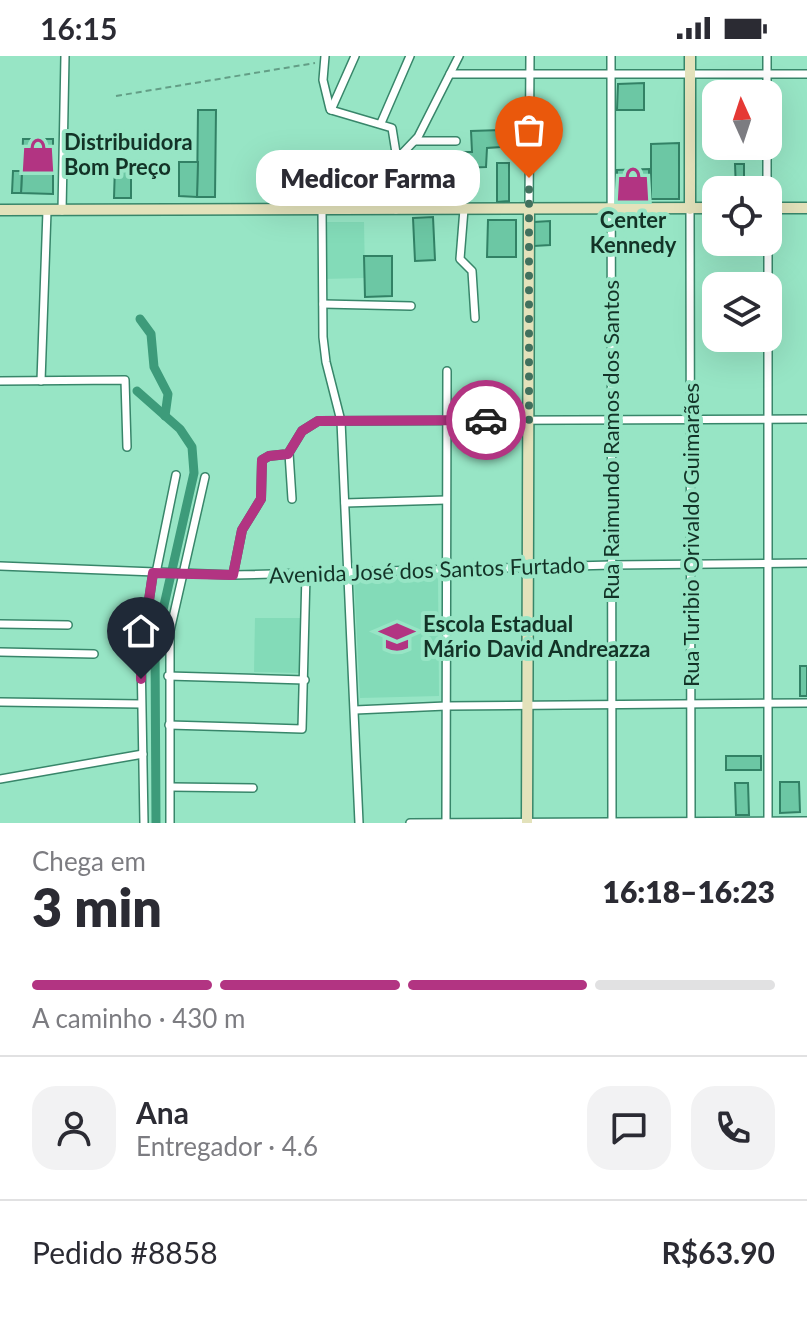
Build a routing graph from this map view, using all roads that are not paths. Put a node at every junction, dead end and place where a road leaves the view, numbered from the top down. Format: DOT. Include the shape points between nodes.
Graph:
graph roads {
  1 [pos="65,56"];
  2 [pos="355,56"];
  3 [pos="410,56"];
  4 [pos="459,56"];
  5 [pos="530,56"];
  6 [pos="611,56"];
  7 [pos="690,56"];
  8 [pos="767,56"];
  9 [pos="325,59"];
  10 [pos="450,74"];
  11 [pos="530,74"];
  12 [pos="611,74"];
  13 [pos="690,74"];
  14 [pos="767,74"];
  15 [pos="807,74"];
  16 [pos="767,80"];
  17 [pos="331,110"];
  18 [pos="381,123"];
  19 [pos="415,141"];
  20 [pos="456,141"];
  21 [pos="397,159"];
  22 [pos="782,208"];
  23 [pos="807,208"];
  24 [pos="464,209"];
  25 [pos="529,209"];
  26 [pos="611,209"];
  27 [pos="690,209"];
  28 [pos="702,209"];
  29 [pos="0,210"];
  30 [pos="322,210"];
  31 [pos="396,210"];
  32 [pos="47,211"];
  33 [pos="62,211"];
  34 [pos="323,304"];
  35 [pos="411,306"];
  36 [pos="475,318"];
  37 [pos="768,352"];
  38 [pos="447,371"];
  39 [pos="0,381"];
  40 [pos="41,381"];
  41 [pos="691,419"];
  42 [pos="768,419"];
  43 [pos="807,419"];
  44 [pos="447,420"];
  45 [pos="529,420"];
  46 [pos="611,420"];
  47 [pos="341,421"];
  48 [pos="127,447"];
  49 [pos="289,453"];
  50 [pos="176,475"];
  51 [pos="205,477"];
  52 [pos="292,499"];
  53 [pos="446,500"];
  54 [pos="345,503"];
  55 [pos="768,563"];
  56 [pos="807,563"];
  57 [pos="691,564"];
  58 [pos="612,565"];
  59 [pos="0,566"];
  60 [pos="529,567"];
  61 [pos="447,569"];
  62 [pos="348,572"];
  63 [pos="157,573"];
  64 [pos="182,574"];
  65 [pos="306,574"];
  66 [pos="233,575"];
  67 [pos="0,624"];
  68 [pos="68,625"];
  69 [pos="0,652"];
  70 [pos="94,654"];
  71 [pos="168,676"];
  72 [pos="305,680"];
  73 [pos="0,702"];
  74 [pos="768,703"];
  75 [pos="807,703"];
  76 [pos="141,704"];
  77 [pos="691,704"];
  78 [pos="528,705"];
  79 [pos="612,705"];
  80 [pos="446,706"];
  81 [pos="355,710"];
  82 [pos="169,725"];
  83 [pos="143,754"];
  84 [pos="0,779"];
  85 [pos="171,787"];
  86 [pos="253,788"];
  87 [pos="768,821"];
  88 [pos="807,821"];
  89 [pos="446,822"];
  90 [pos="527,822"];
  91 [pos="612,822"];
  92 [pos="691,822"];
  93 [pos="144,823"];
  94 [pos="170,823"];
  95 [pos="359,823"];
  96 [pos="410,823"];
  1 -- 33 [label="street"];
  2 -- 17 [label="street"];
  3 -- 18 [label="street"];
  4 -- 10 [label="street"];
  5 -- 11 [label="street"];
  6 -- 12 [label="street, Rua Raimundo Ramos dos Santos"];
  7 -- 13 [label="street, Rua Turibio Orivaldo Guimarães"];
  8 -- 14 [label="street"];
  9 -- 17 [label="street" via="323,80"];
  10 -- 11 [label="street"];
  10 -- 19 [label="street"];
  11 -- 12 [label="street"];
  11 -- 25 [label="street"];
  12 -- 13 [label="street"];
  12 -- 26 [label="street, Rua Raimundo Ramos dos Santos"];
  13 -- 14 [label="street"];
  13 -- 27 [label="street, Rua Turibio Orivaldo Guimarães"];
  14 -- 15 [label="street"];
  14 -- 16 [label="street"];
  17 -- 18 [label="street"];
  18 -- 21 [label="street" via="394,131"];
  19 -- 20 [label="street"];
  19 -- 21 [label="street"];
  21 -- 31 [label="street"];
  22 -- 23 [label="street"];
  24 -- 25 [label="street"];
  24 -- 31 [label="street"];
  24 -- 36 [label="street" via="460,259 472,271"];
  25 -- 26 [label="street"];
  25 -- 45 [label="street"];
  26 -- 27 [label="street"];
  26 -- 46 [label="street, Rua Raimundo Ramos dos Santos"];
  27 -- 28 [label="street"];
  27 -- 41 [label="street, Rua Turibio Orivaldo Guimarães"];
  29 -- 32 [label="street"];
  30 -- 31 [label="street"];
  30 -- 33 [label="street"];
  30 -- 34 [label="street"];
  32 -- 33 [label="street"];
  32 -- 40 [label="street"];
  34 -- 35 [label="street"];
  34 -- 47 [label="street" via="326,362"];
  37 -- 42 [label="street"];
  38 -- 44 [label="street"];
  39 -- 40 [label="street"];
  40 -- 48 [label="street" via="125,380"];
  41 -- 42 [label="street"];
  41 -- 46 [label="street"];
  41 -- 57 [label="street, Rua Turibio Orivaldo Guimarães"];
  42 -- 43 [label="street"];
  42 -- 55 [label="street"];
  44 -- 45 [label="street"];
  44 -- 47 [label="street"];
  44 -- 53 [label="street"];
  45 -- 46 [label="street"];
  45 -- 60 [label="street"];
  46 -- 58 [label="street, Rua Raimundo Ramos dos Santos"];
  47 -- 49 [label="street" via="318,421 302,431"];
  47 -- 54 [label="street"];
  49 -- 52 [label="street"];
  49 -- 66 [label="street" via="262,460 261,499 242,530"];
  50 -- 63 [label="street"];
  51 -- 64 [label="street"];
  53 -- 54 [label="street"];
  53 -- 61 [label="street"];
  54 -- 62 [label="street"];
  55 -- 56 [label="street, Avenida José dos Santos Furtado"];
  55 -- 57 [label="street, Avenida José dos Santos Furtado"];
  55 -- 74 [label="street"];
  57 -- 58 [label="street, Avenida José dos Santos Furtado"];
  57 -- 77 [label="street, Rua Turibio Orivaldo Guimarães"];
  58 -- 60 [label="street, Avenida José dos Santos Furtado"];
  58 -- 79 [label="street, Rua Raimundo Ramos dos Santos"];
  59 -- 63 [label="street, Avenida José dos Santos Furtado"];
  60 -- 61 [label="street, Avenida José dos Santos Furtado"];
  60 -- 78 [label="street"];
  61 -- 62 [label="street, Avenida José dos Santos Furtado"];
  61 -- 80 [label="street"];
  62 -- 65 [label="street, Avenida José dos Santos Furtado"];
  62 -- 81 [label="street"];
  63 -- 64 [label="street, Avenida José dos Santos Furtado"];
  63 -- 76 [label="street" via="141,654"];
  64 -- 66 [label="street, Avenida José dos Santos Furtado"];
  64 -- 71 [label="street" via="170,631"];
  65 -- 66 [label="street, Avenida José dos Santos Furtado"];
  65 -- 72 [label="street"];
  67 -- 68 [label="street"];
  69 -- 70 [label="street"];
  71 -- 72 [label="street"];
  71 -- 82 [label="street"];
  72 -- 82 [label="street" via="302,729"];
  73 -- 76 [label="street"];
  74 -- 75 [label="street"];
  74 -- 77 [label="street"];
  74 -- 87 [label="street"];
  76 -- 83 [label="street"];
  77 -- 79 [label="street"];
  77 -- 92 [label="street, Rua Turibio Orivaldo Guimarães"];
  78 -- 79 [label="street"];
  78 -- 80 [label="street"];
  78 -- 90 [label="street"];
  79 -- 91 [label="street, Rua Raimundo Ramos dos Santos"];
  80 -- 81 [label="street"];
  80 -- 89 [label="street"];
  81 -- 95 [label="street"];
  82 -- 85 [label="street"];
  83 -- 84 [label="street"];
  83 -- 93 [label="street"];
  85 -- 86 [label="street"];
  85 -- 94 [label="street"];
  87 -- 88 [label="street"];
  87 -- 92 [label="street"];
  89 -- 90 [label="street"];
  89 -- 96 [label="street"];
  90 -- 91 [label="street"];
  91 -- 92 [label="street"];
}
